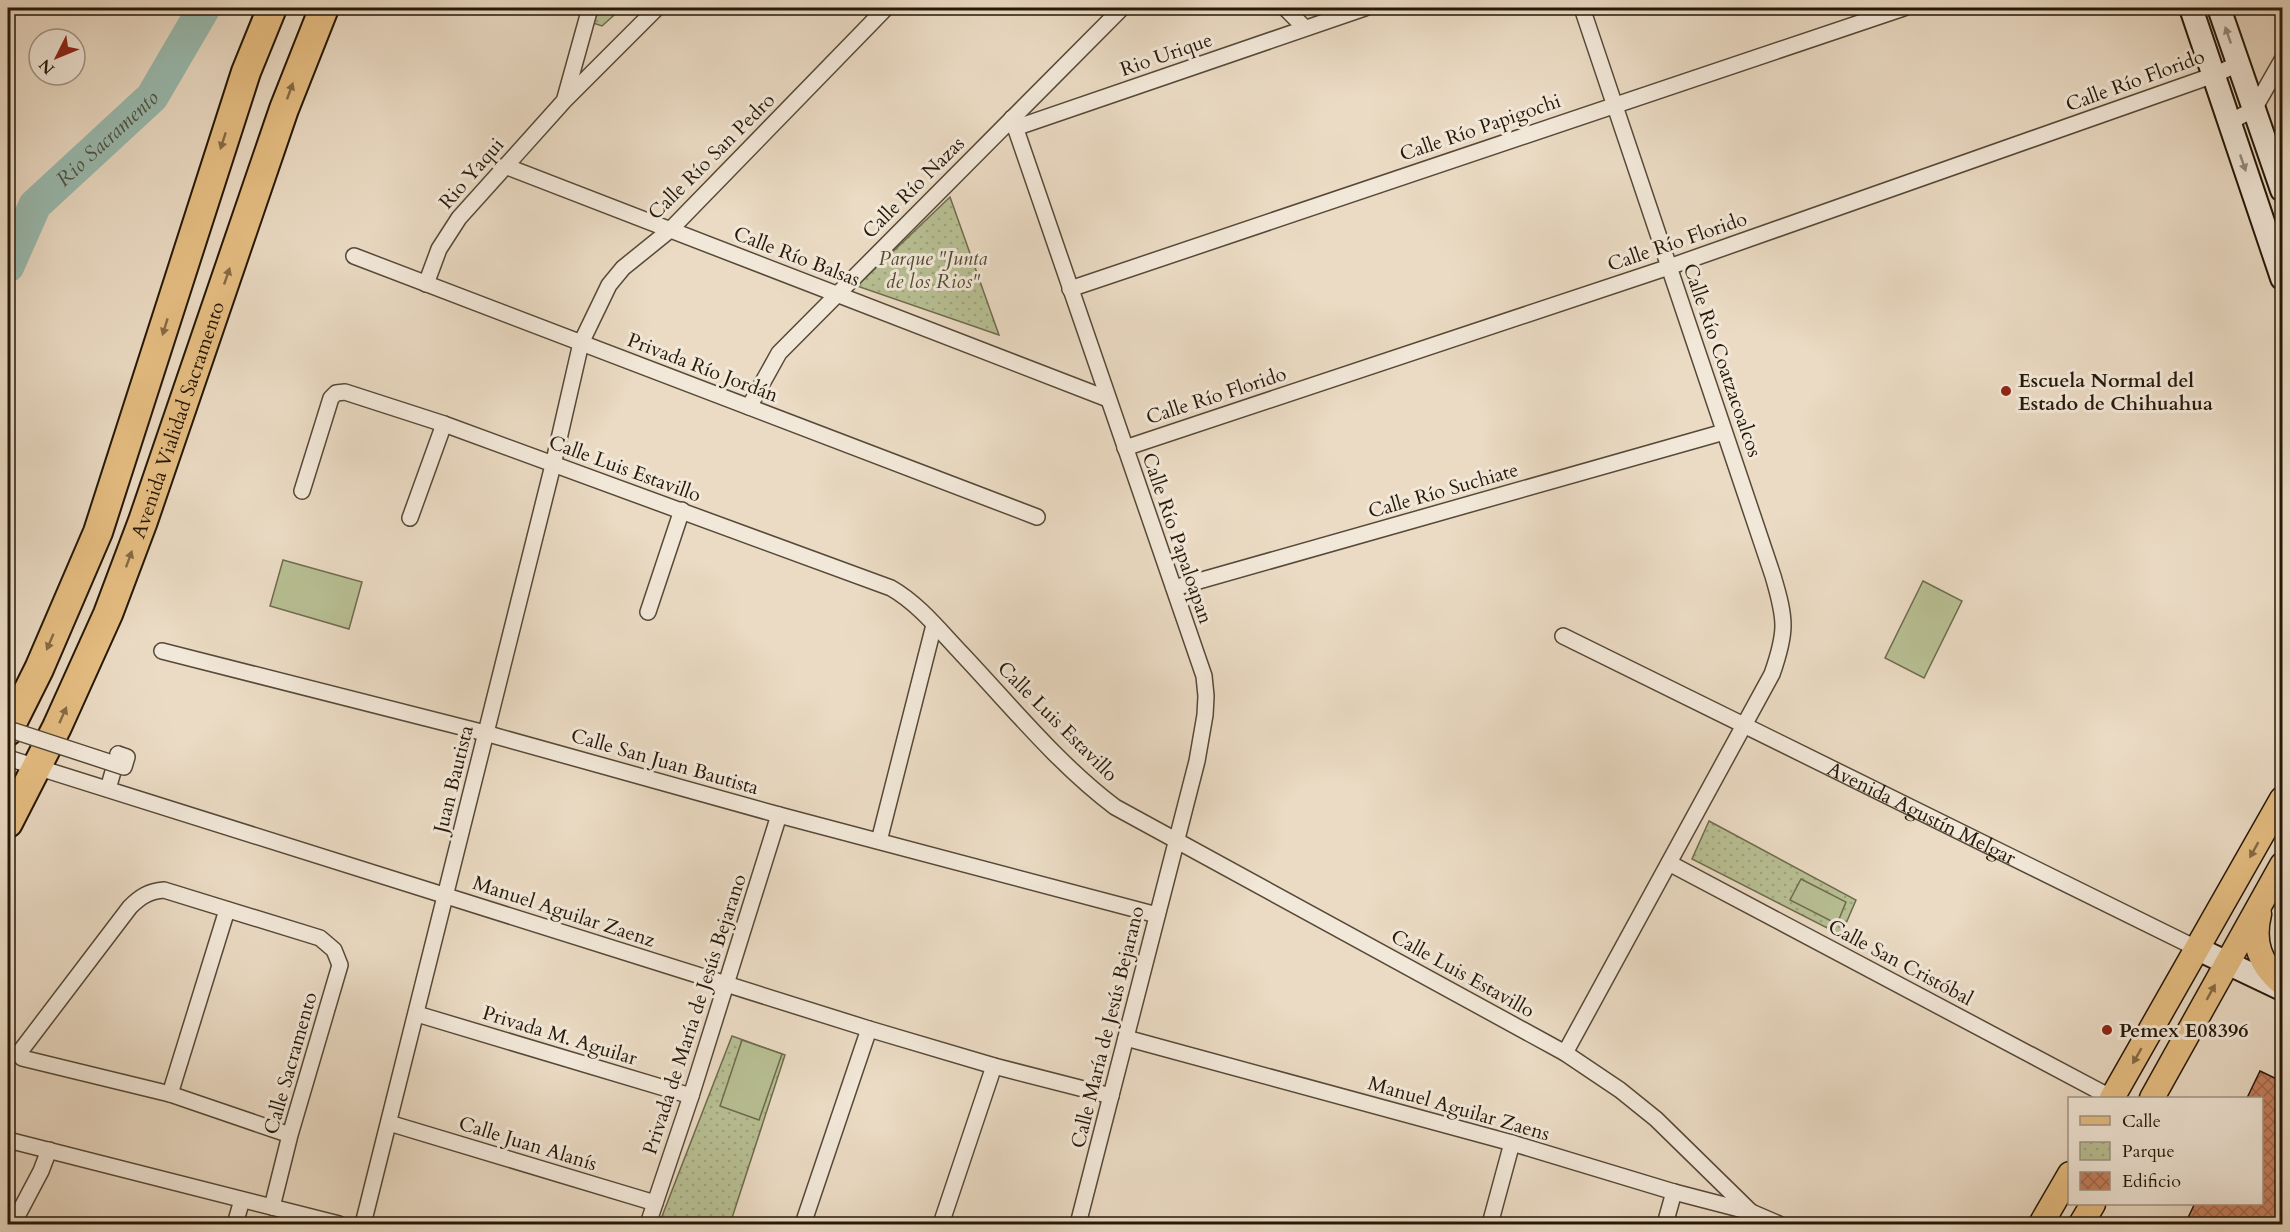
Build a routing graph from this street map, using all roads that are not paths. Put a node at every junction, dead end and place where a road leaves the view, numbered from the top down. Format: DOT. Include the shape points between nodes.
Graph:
graph roads {
  1 [pos="272,8"];
  2 [pos="324,8"];
  3 [pos="591,8"];
  4 [pos="657,8"];
  5 [pos="885,8"];
  6 [pos="1122,8"];
  7 [pos="1285,8"];
  8 [pos="1365,8"];
  9 [pos="1582,8"];
  10 [pos="1904,8"];
  11 [pos="2191,8"];
  12 [pos="2219,8"];
  13 [pos="1305,28"];
  14 [pos="2283,60"];
  15 [pos="2238,64"];
  16 [pos="2214,75"];
  17 [pos="564,101"];
  18 [pos="1614,104"];
  19 [pos="2254,109"];
  20 [pos="2230,122"];
  21 [pos="1013,123"];
  22 [pos="505,166"];
  23 [pos="2283,190"];
  24 [pos="670,230"];
  25 [pos="2276,241"];
  26 [pos="354,256"];
  27 [pos="1669,267"];
  28 [pos="2283,278"];
  29 [pos="426,284"];
  30 [pos="1070,289"];
  31 [pos="836,294"];
  32 [pos="581,343"];
  33 [pos="1108,399"];
  34 [pos="749,407"];
  35 [pos="444,424"];
  36 [pos="1724,432"];
  37 [pos="1125,448"];
  38 [pos="553,465"];
  39 [pos="302,491"];
  40 [pos="682,510"];
  41 [pos="1037,517"];
  42 [pos="410,518"];
  43 [pos="1174,588"];
  44 [pos="648,612"];
  45 [pos="934,624"];
  46 [pos="1563,636"];
  47 [pos="162,651"];
  48 [pos="1745,724"];
  49 [pos="8,730"];
  50 [pos="485,733"];
  51 [pos="8,758"];
  52 [pos="37,767"];
  53 [pos="108,789"];
  54 [pos="2283,799"];
  55 [pos="779,815"];
  56 [pos="8,823"];
  57 [pos="1176,840"];
  58 [pos="879,842"];
  59 [pos="1669,863"];
  60 [pos="2283,865"];
  61 [pos="446,895"];
  62 [pos="2262,901"];
  63 [pos="227,910"];
  64 [pos="1157,915"];
  65 [pos="2198,949"];
  66 [pos="2227,964"];
  67 [pos="2283,983"];
  68 [pos="726,985"];
  69 [pos="2283,989"];
  70 [pos="417,1014"];
  71 [pos="868,1029"];
  72 [pos="1126,1038"];
  73 [pos="1565,1053"];
  74 [pos="994,1066"];
  75 [pos="170,1094"];
  76 [pos="691,1096"];
  77 [pos="1111,1096"];
  78 [pos="2110,1097"];
  79 [pos="2113,1097"];
  80 [pos="2153,1097"];
  81 [pos="389,1123"];
  82 [pos="290,1135"];
  83 [pos="8,1140"];
  84 [pos="1512,1143"];
  85 [pos="49,1150"];
  86 [pos="2068,1177"];
  87 [pos="1674,1192"];
  88 [pos="242,1200"];
  89 [pos="655,1203"];
  90 [pos="2092,1205"];
  91 [pos="272,1207"];
  92 [pos="1751,1212"];
  93 [pos="13,1224"];
  94 [pos="235,1224"];
  95 [pos="339,1224"];
  96 [pos="363,1224"];
  97 [pos="648,1224"];
  98 [pos="803,1224"];
  99 [pos="941,1224"];
  100 [pos="1078,1224"];
  101 [pos="1490,1224"];
  102 [pos="1665,1224"];
  103 [pos="1779,1224"];
  104 [pos="2040,1224"];
  105 [pos="2081,1224"];
  1 -- 49 [label="highway, Avenida Vialidad Sacramento, one-way" via="243,83 98,532"];
  52 -- 2 [label="highway, Avenida Vialidad Sacramento, one-way" via="112,604 284,109"];
  3 -- 17 [label="street"];
  4 -- 17 [label="street, Rio Yaqui"];
  5 -- 24 [label="street, Calle Río San Pedro"];
  6 -- 21 [label="street, Calle Río Nazas"];
  7 -- 13 [label="street"];
  8 -- 13 [label="street, Rio Urique"];
  9 -- 18 [label="street, Calle Río Coatzacoalcos"];
  10 -- 18 [label="street, Calle Río Papigochi"];
  11 -- 16 [label="street"];
  15 -- 12 [label="street, one-way"];
  13 -- 21 [label="street, Rio Urique"];
  14 -- 19 [label="street"];
  15 -- 16 [label="street, Calle Río Florido"];
  15 -- 19 [label="street"];
  16 -- 20 [label="street"];
  16 -- 27 [label="street, Calle Río Florido"];
  17 -- 22 [label="street, Rio Yaqui"];
  18 -- 27 [label="street, Calle Río Coatzacoalcos"];
  18 -- 30 [label="street, Calle Río Papigochi"];
  19 -- 20 [label="street"];
  19 -- 23 [label="street"];
  20 -- 25 [label="street, one-way"];
  21 -- 30 [label="street, Calle Río Papaloapan"];
  21 -- 31 [label="street, Calle Río Nazas"];
  22 -- 24 [label="street, Calle Río Balsas"];
  22 -- 29 [label="street, Rio Yaqui" via="449,232"];
  24 -- 31 [label="street, Calle Río Balsas"];
  24 -- 32 [label="street, Calle Río San Pedro" via="623,268 609,285"];
  25 -- 28 [label="street"];
  26 -- 29 [label="street, Privada Río Jordán"];
  27 -- 36 [label="street, Calle Río Coatzacoalcos"];
  27 -- 37 [label="street, Calle Río Florido"];
  29 -- 32 [label="street, Privada Río Jordán"];
  30 -- 33 [label="street, Calle Río Papaloapan"];
  31 -- 33 [label="street, Calle Río Balsas"];
  31 -- 34 [label="street, Calle Río Nazas" via="779,353"];
  32 -- 34 [label="street, Privada Río Jordán"];
  32 -- 38 [label="street, Juan Bautista"];
  33 -- 37 [label="street, Calle Río Papaloapan"];
  34 -- 41 [label="street, Privada Río Jordán"];
  35 -- 38 [label="street, Calle Luis Estavillo"];
  35 -- 39 [label="street, Calle Luis Estavillo" via="345,392 336,393 331,398"];
  35 -- 42 [label="street"];
  36 -- 43 [label="street, Calle Río Suchiate"];
  36 -- 48 [label="street, Calle Río Coatzacoalcos" via="1773,576 1784,621 1772,674"];
  37 -- 43 [label="street, Calle Río Papaloapan"];
  38 -- 40 [label="street, Calle Luis Estavillo"];
  38 -- 50 [label="street, Juan Bautista"];
  40 -- 44 [label="street"];
  40 -- 45 [label="street, Calle Luis Estavillo" via="891,588 903,594"];
  43 -- 57 [label="street, Calle Río Papaloapan" via="1204,676 1206,696 1197,761"];
  45 -- 57 [label="street, Calle Luis Estavillo" via="1097,793"];
  45 -- 58 [label="street"];
  46 -- 48 [label="street, Avenida Agustín Melgar"];
  47 -- 50 [label="street, Calle San Juan Bautista"];
  48 -- 59 [label="street"];
  48 -- 65 [label="street, Avenida Agustín Melgar"];
  49 -- 53 [label="street, bridge" via="124,766 127,757 118,754"];
  50 -- 55 [label="street, Calle San Juan Bautista"];
  50 -- 61 [label="street, Juan Bautista"];
  51 -- 52 [label="street, Manuel Aguilar Zaenz"];
  52 -- 53 [label="street, Manuel Aguilar Zaenz"];
  52 -- 56 [label="highway, Avenida Vialidad Sacramento"];
  53 -- 61 [label="street, Manuel Aguilar Zaenz"];
  54 -- 65 [label="main road, one-way"];
  55 -- 58 [label="street, Calle San Juan Bautista"];
  55 -- 68 [label="street, Privada de María de Jesús Bejarano"];
  57 -- 64 [label="street, Calle María de Jesús Bejarano"];
  57 -- 73 [label="street, Calle Luis Estavillo"];
  58 -- 64 [label="street, Calle San Juan Bautista"];
  59 -- 73 [label="street"];
  59 -- 78 [label="street, Calle San Cristóbal"];
  60 -- 62 [label="main road"];
  61 -- 68 [label="street, Manuel Aguilar Zaenz"];
  61 -- 70 [label="street, Juan Bautista"];
  62 -- 66 [label="main road"];
  62 -- 67 [label="main road" via="2257,945 2263,963"];
  63 -- 75 [label="street"];
  63 -- 75 [label="street" via="164,890 139,899 19,1053 22,1058"];
  63 -- 82 [label="street, Calle Sacramento" via="320,938 334,950 340,965"];
  64 -- 72 [label="street, Calle María de Jesús Bejarano"];
  65 -- 66 [label="street, Avenida Agustín Melgar"];
  65 -- 79 [label="main road, one-way"];
  66 -- 69 [label="street, Avenida Agustín Melgar"];
  80 -- 66 [label="main road, one-way"];
  68 -- 71 [label="street, Manuel Aguilar Zaenz"];
  68 -- 76 [label="street, Privada de María de Jesús Bejarano"];
  70 -- 76 [label="street, Privada M. Aguilar"];
  70 -- 81 [label="street, Juan Bautista"];
  71 -- 74 [label="street, Manuel Aguilar Zaenz"];
  71 -- 98 [label="street"];
  72 -- 77 [label="street, Calle María de Jesús Bejarano"];
  72 -- 84 [label="street, Manuel Aguilar Zaens"];
  73 -- 92 [label="street, Calle Luis Estavillo" via="1656,1119"];
  74 -- 77 [label="street, Manuel Aguilar Zaenz"];
  74 -- 99 [label="street"];
  75 -- 82 [label="street"];
  76 -- 89 [label="street, Privada de María de Jesús Bejarano"];
  77 -- 100 [label="street, Calle María de Jesús Bejarano"];
  81 -- 89 [label="street, Calle Juan Alanís"];
  81 -- 96 [label="street, Juan Bautista"];
  82 -- 91 [label="street, Calle Sacramento"];
  83 -- 85 [label="street"];
  84 -- 87 [label="street, Manuel Aguilar Zaens"];
  84 -- 101 [label="street"];
  85 -- 88 [label="street"];
  85 -- 93 [label="street"];
  86 -- 104 [label="main road"];
  87 -- 92 [label="street, Manuel Aguilar Zaens"];
  87 -- 102 [label="street"];
  88 -- 91 [label="street"];
  88 -- 94 [label="street"];
  89 -- 97 [label="street, Privada de María de Jesús Bejarano"];
  90 -- 105 [label="main road"];
  91 -- 95 [label="street"];
  92 -- 103 [label="street, Manuel Aguilar Zaens"];
}
